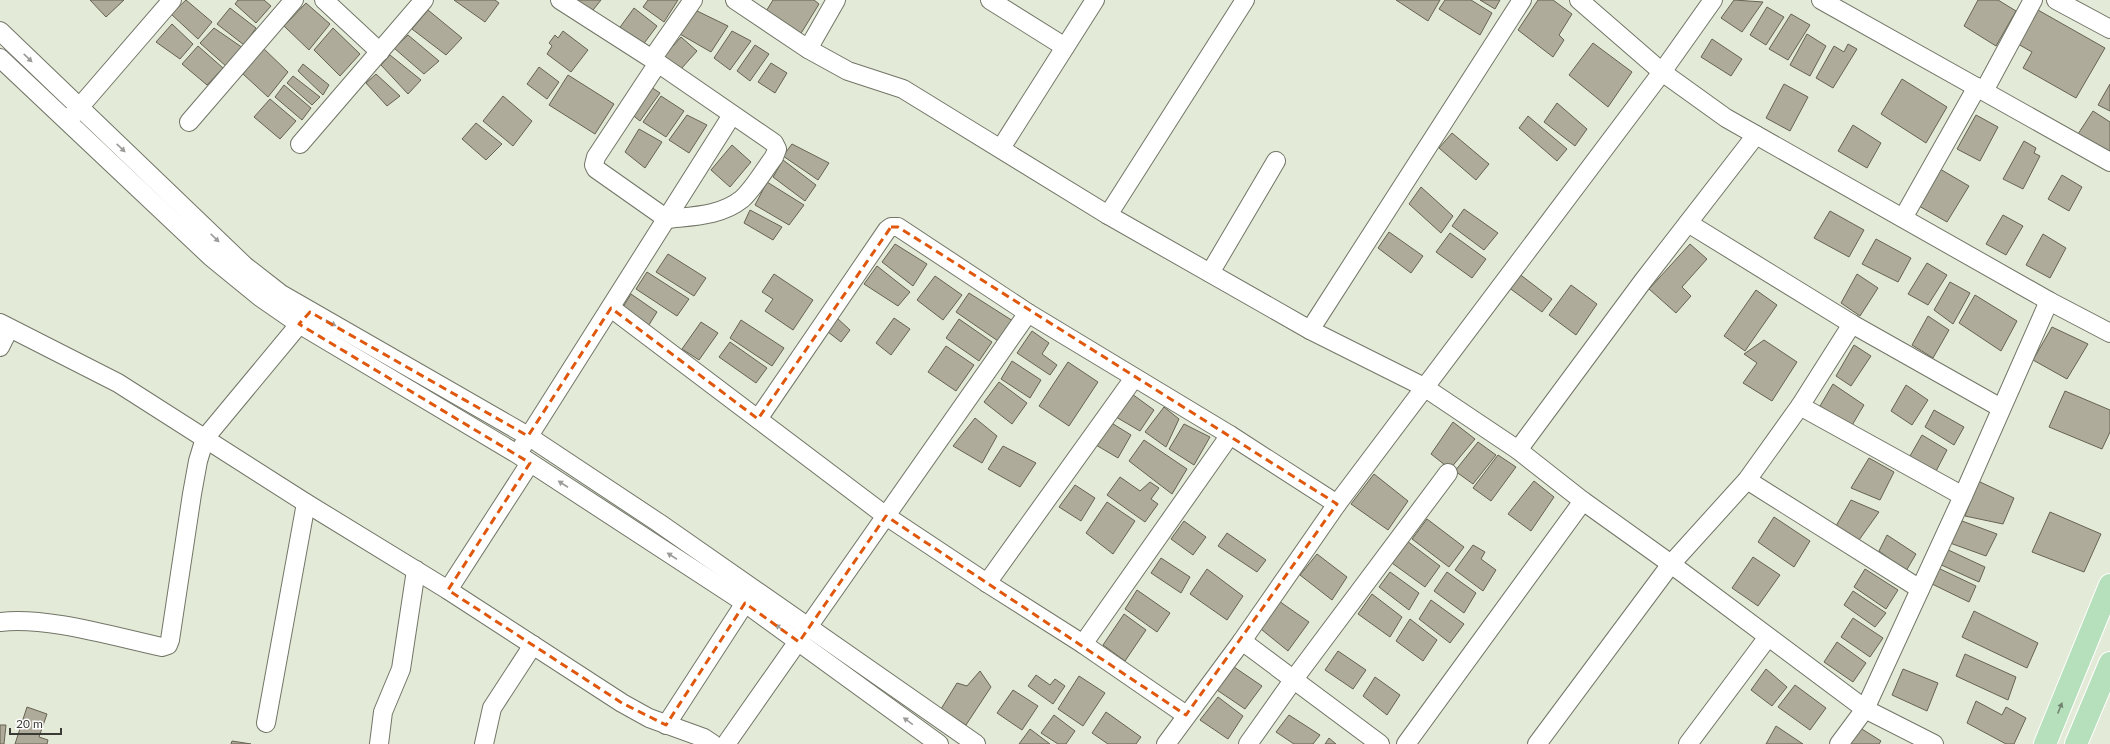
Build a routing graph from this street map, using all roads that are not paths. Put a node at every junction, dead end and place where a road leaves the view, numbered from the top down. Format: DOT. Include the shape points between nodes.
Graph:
graph roads {
  1 [pos="294,0"];
  2 [pos="324,0"];
  3 [pos="424,0"];
  4 [pos="560,0"];
  5 [pos="692,0"];
  6 [pos="735,0"];
  7 [pos="836,0"];
  8 [pos="990,0"];
  9 [pos="1095,0"];
  10 [pos="1245,0"];
  11 [pos="1522,0"];
  12 [pos="1579,0"];
  13 [pos="1713,0"];
  14 [pos="1822,0"];
  15 [pos="2033,0"];
  16 [pos="2056,0"];
  17 [pos="166,2"];
  18 [pos="2110,29"];
  19 [pos="0,31"];
  20 [pos="1065,47"];
  21 [pos="808,49"];
  22 [pos="380,52"];
  23 [pos="1,61"];
  24 [pos="655,61"];
  25 [pos="1662,72"];
  26 [pos="1981,89"];
  27 [pos="79,108"];
  28 [pos="732,116"];
  29 [pos="189,122"];
  30 [pos="67,123"];
  31 [pos="1756,135"];
  32 [pos="300,144"];
  33 [pos="1001,148"];
  34 [pos="1276,161"];
  35 [pos="2110,162"];
  36 [pos="1108,215"];
  37 [pos="1903,218"];
  38 [pos="667,219"];
  39 [pos="1688,223"];
  40 [pos="1210,273"];
  41 [pos="2049,301"];
  42 [pos="611,308"];
  43 [pos="1028,313"];
  44 [pos="304,318"];
  45 [pos="1852,324"];
  46 [pos="5,326"];
  47 [pos="1310,330"];
  48 [pos="2110,333"];
  49 [pos="0,347"];
  50 [pos="1134,378"];
  51 [pos="1424,387"];
  52 [pos="1800,406"];
  53 [pos="2001,408"];
  54 [pos="758,419"];
  55 [pos="528,436"];
  56 [pos="1230,436"];
  57 [pos="205,438"];
  58 [pos="1518,450"];
  59 [pos="524,458"];
  60 [pos="1448,473"];
  61 [pos="1747,480"];
  62 [pos="1963,496"];
  63 [pos="1583,501"];
  64 [pos="306,503"];
  65 [pos="1337,504"];
  66 [pos="886,516"];
  67 [pos="1671,564"];
  68 [pos="416,570"];
  69 [pos="987,583"];
  70 [pos="2110,585"];
  71 [pos="1920,589"];
  72 [pos="448,590"];
  73 [pos="745,603"];
  74 [pos="5,621"];
  75 [pos="804,635"];
  76 [pos="1768,637"];
  77 [pos="1242,641"];
  78 [pos="1083,644"];
  79 [pos="533,645"];
  80 [pos="2110,663"];
  81 [pos="1294,679"];
  82 [pos="1865,709"];
  83 [pos="1186,715"];
  84 [pos="266,723"];
  85 [pos="666,725"];
  86 [pos="379,744"];
  87 [pos="484,744"];
  88 [pos="712,744"];
  89 [pos="726,744"];
  90 [pos="939,744"];
  91 [pos="976,744"];
  92 [pos="1166,744"];
  93 [pos="1248,744"];
  94 [pos="1380,744"];
  95 [pos="1406,744"];
  96 [pos="1538,744"];
  97 [pos="1688,744"];
  98 [pos="1839,744"];
  99 [pos="1934,744"];
  100 [pos="2045,744"];
  101 [pos="2076,744"];
  1 -- 29 [label="street"];
  2 -- 22 [label="street"];
  3 -- 22 [label="street"];
  4 -- 24 [label="street"];
  5 -- 24 [label="street"];
  6 -- 21 [label="street"];
  7 -- 21 [label="street"];
  8 -- 20 [label="street"];
  9 -- 20 [label="street"];
  10 -- 36 [label="street"];
  11 -- 47 [label="street"];
  12 -- 25 [label="street"];
  13 -- 25 [label="street"];
  14 -- 26 [label="street"];
  15 -- 26 [label="street"];
  16 -- 18 [label="street"];
  17 -- 27 [label="street"];
  19 -- 27 [label="street, one-way"];
  20 -- 33 [label="street"];
  21 -- 33 [label="street" via="848,72 903,89"];
  22 -- 32 [label="street"];
  23 -- 30 [label="street"];
  24 -- 28 [label="street"];
  24 -- 38 [label="street" via="596,157 594,165 596,169"];
  25 -- 31 [label="street" via="1726,118"];
  25 -- 51 [label="street"];
  26 -- 35 [label="street"];
  26 -- 37 [label="street"];
  27 -- 30 [label="street"];
  27 -- 44 [label="street, one-way" via="245,266"];
  28 -- 38 [label="street"];
  28 -- 38 [label="street" via="774,143 777,150 774,157 743,198 728,209"];
  30 -- 44 [label="street" via="211,257 260,297"];
  31 -- 37 [label="street"];
  31 -- 39 [label="street"];
  33 -- 36 [label="street"];
  34 -- 40 [label="street"];
  36 -- 40 [label="street"];
  37 -- 41 [label="street"];
  38 -- 42 [label="street"];
  39 -- 45 [label="street"];
  39 -- 58 [label="street"];
  40 -- 47 [label="street"];
  41 -- 48 [label="street"];
  41 -- 53 [label="street"];
  42 -- 54 [label="street"];
  42 -- 55 [label="street"];
  43 -- 50 [label="street"];
  43 -- 54 [label="street" via="898,228 891,227"];
  43 -- 66 [label="street"];
  44 -- 55 [label="street, one-way"];
  44 -- 57 [label="street"];
  44 -- 59 [label="street"];
  45 -- 52 [label="street"];
  45 -- 53 [label="street"];
  46 -- 49 [label="street"];
  46 -- 57 [label="street" via="95,370"];
  47 -- 51 [label="street"];
  50 -- 56 [label="street"];
  50 -- 69 [label="street"];
  51 -- 58 [label="street"];
  51 -- 65 [label="street"];
  52 -- 61 [label="street"];
  52 -- 62 [label="street"];
  53 -- 62 [label="street"];
  54 -- 66 [label="street"];
  55 -- 59 [label="street"];
  55 -- 75 [label="street" via="659,524"];
  56 -- 65 [label="street"];
  56 -- 78 [label="street"];
  57 -- 64 [label="street"];
  57 -- 74 [label="street" via="192,494 168,644 162,647 60,625"];
  58 -- 63 [label="street"];
  59 -- 72 [label="street"];
  73 -- 59 [label="street, one-way"];
  60 -- 81 [label="street"];
  61 -- 67 [label="street"];
  61 -- 71 [label="street"];
  62 -- 71 [label="street"];
  63 -- 67 [label="street"];
  63 -- 95 [label="street"];
  64 -- 68 [label="street"];
  64 -- 84 [label="street"];
  65 -- 77 [label="street"];
  66 -- 69 [label="street"];
  66 -- 75 [label="street"];
  67 -- 76 [label="street"];
  67 -- 96 [label="street"];
  68 -- 72 [label="street"];
  68 -- 86 [label="street" via="401,670 383,712"];
  69 -- 78 [label="street"];
  100 -- 70 [label="main road, one-way"];
  71 -- 82 [label="street"];
  72 -- 79 [label="street"];
  75 -- 73 [label="street, one-way"];
  73 -- 85 [label="street"];
  75 -- 89 [label="street"];
  90 -- 75 [label="street, one-way"];
  75 -- 91 [label="street"];
  76 -- 82 [label="street"];
  76 -- 97 [label="street"];
  77 -- 81 [label="street"];
  77 -- 83 [label="street"];
  78 -- 83 [label="street"];
  79 -- 85 [label="street" via="622,703"];
  79 -- 87 [label="street" via="492,708"];
  80 -- 101 [label="main road"];
  81 -- 93 [label="street"];
  81 -- 94 [label="street"];
  82 -- 98 [label="street"];
  82 -- 99 [label="street"];
  83 -- 92 [label="street"];
  85 -- 88 [label="street" via="704,738"];
}
